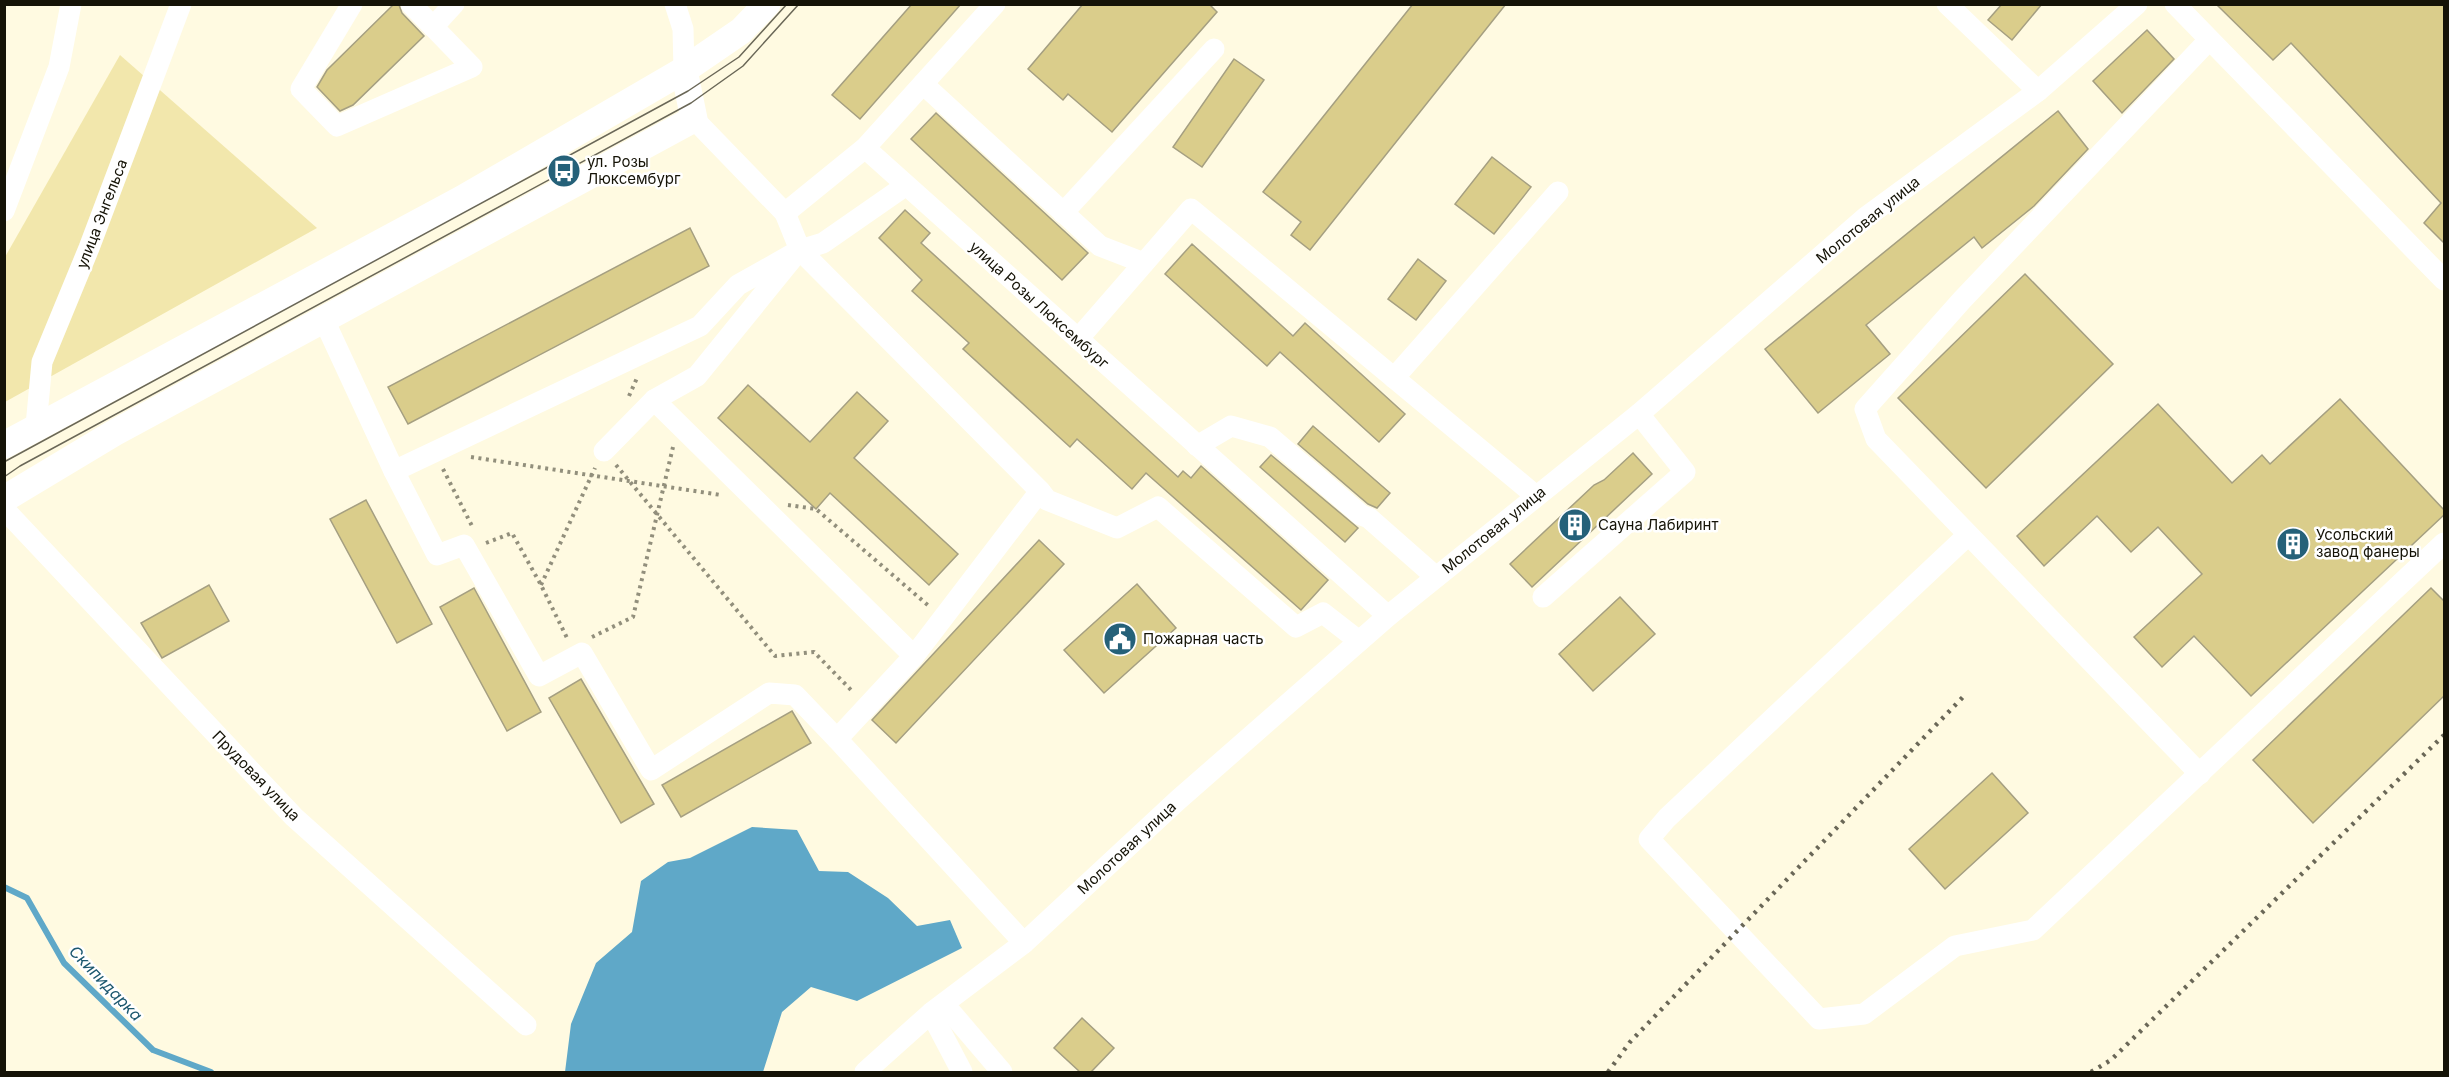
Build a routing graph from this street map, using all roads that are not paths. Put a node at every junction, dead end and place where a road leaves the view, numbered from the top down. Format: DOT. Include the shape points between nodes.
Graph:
graph roads {
  1 [pos="71,4"];
  2 [pos="181,4"];
  3 [pos="352,4"];
  4 [pos="411,4"];
  5 [pos="454,4"];
  6 [pos="675,4"];
  7 [pos="767,4"];
  8 [pos="995,4"];
  9 [pos="1947,4"];
  10 [pos="2137,4"];
  11 [pos="2175,4"];
  12 [pos="433,27"];
  13 [pos="2210,40"];
  14 [pos="1214,49"];
  15 [pos="684,70"];
  16 [pos="923,84"];
  17 [pos="2038,91"];
  18 [pos="694,118"];
  19 [pos="865,148"];
  20 [pos="905,186"];
  21 [pos="1558,192"];
  22 [pos="4,211"];
  23 [pos="785,213"];
  24 [pos="1063,213"];
  25 [pos="800,249"];
  26 [pos="1144,263"];
  27 [pos="2445,280"];
  28 [pos="324,320"];
  29 [pos="1078,339"];
  30 [pos="1394,378"];
  31 [pos="654,400"];
  32 [pos="1639,414"];
  33 [pos="36,426"];
  34 [pos="4,445"];
  35 [pos="1197,446"];
  36 [pos="604,451"];
  37 [pos="394,471"];
  38 [pos="1040,490"];
  39 [pos="1536,496"];
  40 [pos="4,499"];
  41 [pos="4,509"];
  42 [pos="1968,535"];
  43 [pos="2445,543"];
  44 [pos="1436,577"];
  45 [pos="1543,597"];
  46 [pos="1388,616"];
  47 [pos="1359,641"];
  48 [pos="914,656"];
  49 [pos="837,739"];
  50 [pos="2200,774"];
  51 [pos="1024,943"];
  52 [pos="938,1009"];
  53 [pos="526,1025"];
  54 [pos="865,1072"];
  55 [pos="962,1072"];
  56 [pos="1002,1072"];
  1 -- 22 [label="street" via="59,67"];
  2 -- 33 [label="street, улица Энгельса" via="42,362"];
  3 -- 12 [label="street" via="301,89 337,126 472,67"];
  4 -- 12 [label="street"];
  5 -- 12 [label="street"];
  6 -- 15 [label="street" via="683,29"];
  7 -- 15 [label="main road" via="741,32"];
  8 -- 16 [label="street"];
  9 -- 17 [label="street"];
  10 -- 17 [label="street, Молотовая улица"];
  11 -- 13 [label="street"];
  13 -- 27 [label="street"];
  13 -- 42 [label="street" via="1962,300 1865,409 1876,439"];
  14 -- 24 [label="street"];
  15 -- 18 [label="main road"];
  15 -- 33 [label="main road" via="462,199"];
  16 -- 19 [label="street"];
  16 -- 24 [label="street"];
  17 -- 32 [label="street, Молотовая улица" via="1866,217"];
  18 -- 23 [label="street"];
  18 -- 28 [label="main road"];
  19 -- 20 [label="street, улица Розы Люксембург"];
  19 -- 23 [label="street"];
  20 -- 25 [label="street" via="823,243"];
  20 -- 29 [label="street, улица Розы Люксембург"];
  21 -- 30 [label="street"];
  23 -- 25 [label="street"];
  24 -- 26 [label="street" via="1100,246"];
  25 -- 31 [label="street" via="697,375"];
  25 -- 37 [label="street" via="738,285 700,326"];
  25 -- 38 [label="street"];
  26 -- 29 [label="street"];
  26 -- 30 [label="street" via="1191,209"];
  28 -- 37 [label="street"];
  28 -- 40 [label="main road" via="114,433"];
  29 -- 35 [label="street, улица Розы Люксембург"];
  30 -- 39 [label="street"];
  31 -- 36 [label="street"];
  31 -- 48 [label="street"];
  32 -- 39 [label="street, Молотовая улица"];
  32 -- 45 [label="street" via="1685,472"];
  33 -- 34 [label="main road"];
  35 -- 44 [label="street" via="1231,426 1270,437"];
  35 -- 46 [label="street, улица Розы Люксембург"];
  37 -- 49 [label="street" via="437,555 464,545 539,676 582,653 651,770 769,693 795,695"];
  38 -- 47 [label="street" via="1047,500 1117,528 1158,507 1296,627 1323,613"];
  38 -- 48 [label="street"];
  39 -- 44 [label="street, Молотовая улица"];
  41 -- 53 [label="street, Прудовая улица" via="294,817"];
  42 -- 50 [label="street"];
  42 -- 50 [label="street" via="1667,818 1649,840 1818,1019 1864,1014 1955,946 2033,930"];
  43 -- 50 [label="street"];
  44 -- 46 [label="street, Молотовая улица"];
  46 -- 47 [label="street, Молотовая улица"];
  47 -- 51 [label="street, Молотовая улица" via="1178,800"];
  48 -- 49 [label="street"];
  49 -- 51 [label="street"];
  51 -- 52 [label="street, Молотовая улица"];
  52 -- 54 [label="street, Молотовая улица"];
  52 -- 55 [label="street"];
  52 -- 56 [label="street"];
}
